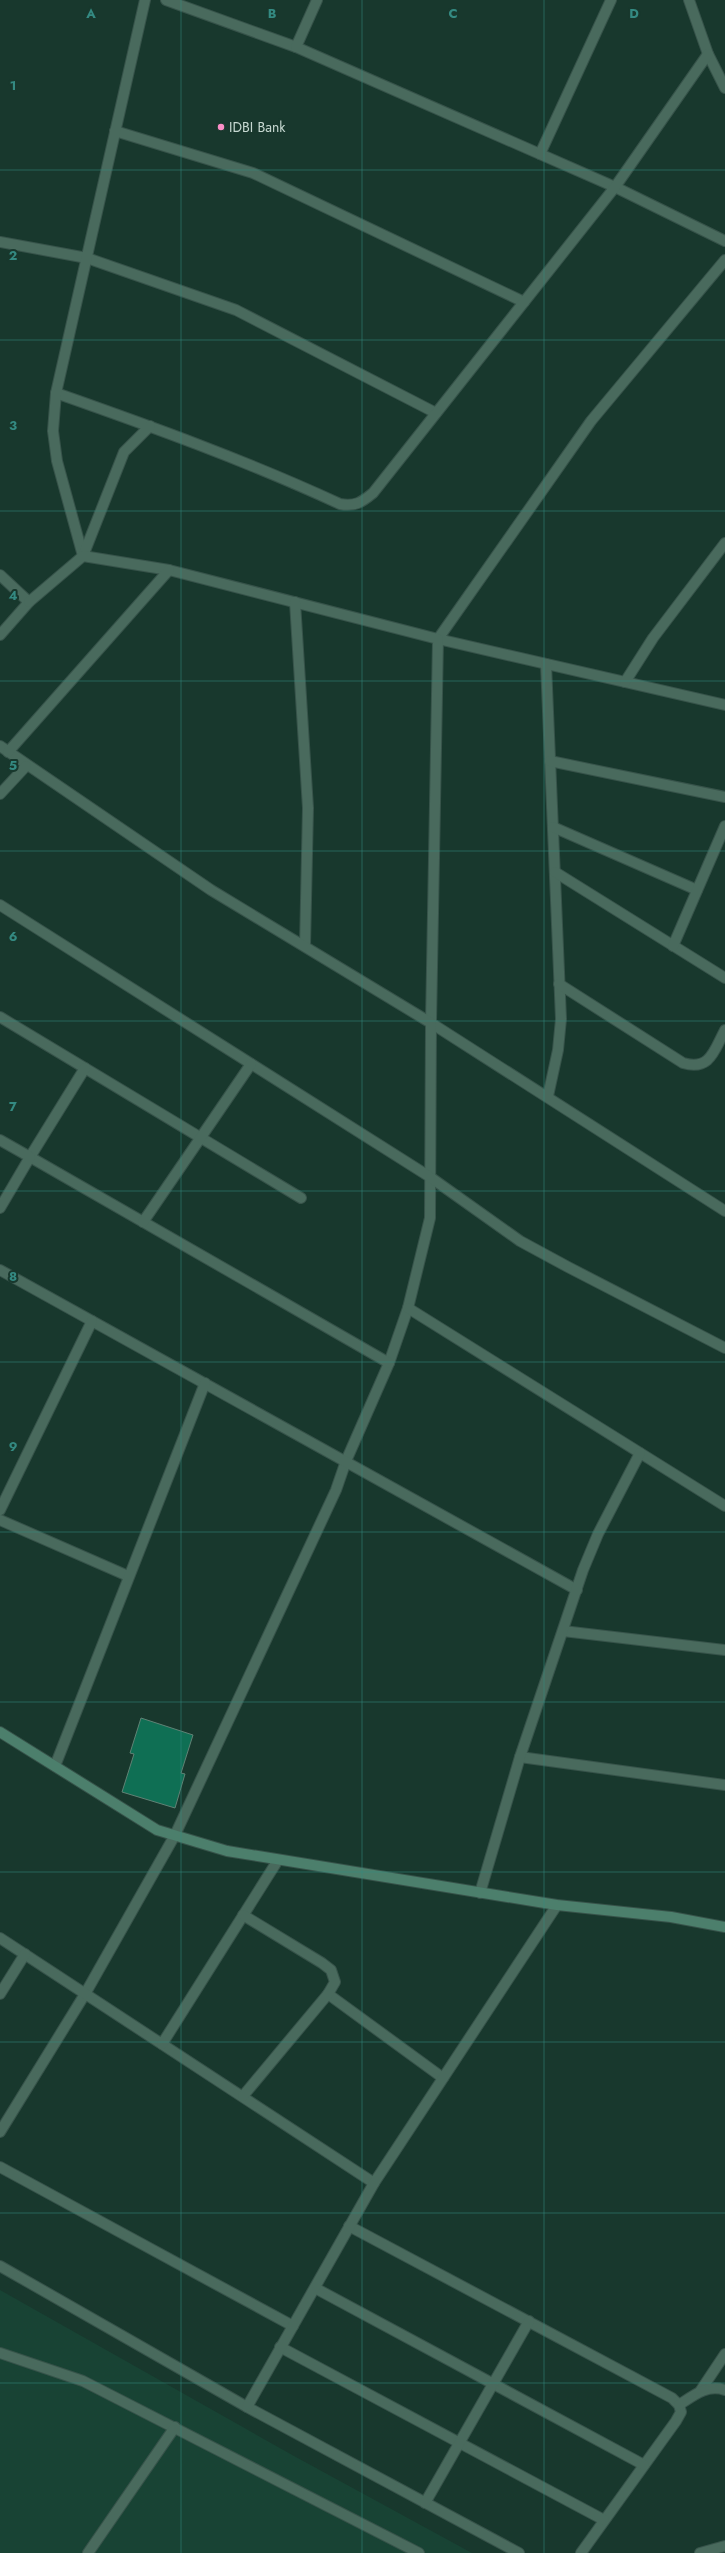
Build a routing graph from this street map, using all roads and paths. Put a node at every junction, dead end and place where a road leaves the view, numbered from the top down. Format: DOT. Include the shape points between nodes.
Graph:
graph roads {
  1 [pos="144,0"];
  2 [pos="166,0"];
  3 [pos="317,0"];
  4 [pos="610,0"];
  5 [pos="689,0"];
  6 [pos="296,47"];
  7 [pos="708,54"];
  8 [pos="725,88"];
  9 [pos="115,131"];
  10 [pos="540,154"];
  11 [pos="615,187"];
  12 [pos="725,241"];
  13 [pos="0,242"];
  14 [pos="87,258"];
  15 [pos="725,260"];
  16 [pos="524,302"];
  17 [pos="56,393"];
  18 [pos="436,413"];
  19 [pos="150,426"];
  20 [pos="725,543"];
  21 [pos="83,556"];
  22 [pos="169,570"];
  23 [pos="0,575"];
  24 [pos="29,602"];
  25 [pos="295,602"];
  26 [pos="0,635"];
  27 [pos="438,640"];
  28 [pos="546,664"];
  29 [pos="625,682"];
  30 [pos="725,705"];
  31 [pos="4,749"];
  32 [pos="550,761"];
  33 [pos="26,766"];
  34 [pos="0,794"];
  35 [pos="725,797"];
  36 [pos="725,826"];
  37 [pos="552,827"];
  38 [pos="554,872"];
  39 [pos="697,890"];
  40 [pos="0,905"];
  41 [pos="305,946"];
  42 [pos="673,946"];
  43 [pos="725,978"];
  44 [pos="559,984"];
  45 [pos="0,1018"];
  46 [pos="431,1023"];
  47 [pos="725,1030"];
  48 [pos="251,1064"];
  49 [pos="85,1068"];
  50 [pos="548,1096"];
  51 [pos="201,1138"];
  52 [pos="0,1140"];
  53 [pos="30,1157"];
  54 [pos="430,1177"];
  55 [pos="301,1198"];
  56 [pos="0,1208"];
  57 [pos="725,1211"];
  58 [pos="143,1222"];
  59 [pos="0,1270"];
  60 [pos="408,1308"];
  61 [pos="92,1321"];
  62 [pos="725,1348"];
  63 [pos="389,1363"];
  64 [pos="204,1383"];
  65 [pos="640,1453"];
  66 [pos="346,1460"];
  67 [pos="725,1506"];
  68 [pos="0,1510"];
  69 [pos="0,1520"];
  70 [pos="128,1576"];
  71 [pos="577,1590"];
  72 [pos="563,1631"];
  73 [pos="725,1650"];
  74 [pos="0,1732"];
  75 [pos="520,1758"];
  76 [pos="55,1766"];
  77 [pos="725,1785"];
  78 [pos="175,1835"];
  79 [pos="278,1860"];
  80 [pos="480,1893"];
  81 [pos="558,1905"];
  82 [pos="243,1916"];
  83 [pos="725,1927"];
  84 [pos="0,1938"];
  85 [pos="25,1954"];
  86 [pos="0,1994"];
  87 [pos="85,1994"];
  88 [pos="328,1994"];
  89 [pos="162,2044"];
  90 [pos="443,2078"];
  91 [pos="242,2096"];
  92 [pos="0,2132"];
  93 [pos="0,2167"];
  94 [pos="374,2183"];
  95 [pos="349,2226"];
  96 [pos="0,2266"];
  97 [pos="315,2288"];
  98 [pos="528,2321"];
  99 [pos="293,2326"];
  100 [pos="280,2347"];
  101 [pos="0,2353"];
  102 [pos="725,2354"];
  103 [pos="493,2383"];
  104 [pos="701,2390"];
  105 [pos="725,2390"];
  106 [pos="679,2405"];
  107 [pos="247,2407"];
  108 [pos="174,2427"];
  109 [pos="460,2441"];
  110 [pos="644,2465"];
  111 [pos="425,2503"];
  112 [pos="604,2520"];
  113 [pos="725,2546"];
  114 [pos="88,2553"];
  115 [pos="419,2553"];
  116 [pos="518,2553"];
  117 [pos="580,2553"];
  118 [pos="700,2553"];
  1 -- 9 [label="street"];
  2 -- 6 [label="street"];
  3 -- 6 [label="street"];
  4 -- 10 [label="street"];
  5 -- 7 [label="street"];
  6 -- 10 [label="street"];
  7 -- 8 [label="street"];
  7 -- 11 [label="street"];
  9 -- 14 [label="street"];
  9 -- 16 [label="street" via="252,174"];
  10 -- 11 [label="street"];
  11 -- 12 [label="street"];
  11 -- 16 [label="street"];
  13 -- 14 [label="street"];
  14 -- 17 [label="street"];
  14 -- 18 [label="street" via="236,310"];
  15 -- 27 [label="street" via="591,421"];
  16 -- 18 [label="street"];
  17 -- 19 [label="street"];
  17 -- 21 [label="street" via="53,431 57,461"];
  18 -- 19 [label="street" via="373,493 352,506 340,504 259,467"];
  19 -- 21 [label="street" via="124,452"];
  20 -- 29 [label="street" via="653,638"];
  21 -- 22 [label="street"];
  21 -- 24 [label="street"];
  22 -- 25 [label="street"];
  22 -- 31 [label="street"];
  23 -- 24 [label="street"];
  24 -- 26 [label="street"];
  25 -- 27 [label="street"];
  25 -- 41 [label="street" via="308,808"];
  27 -- 28 [label="street"];
  27 -- 46 [label="street"];
  28 -- 29 [label="street"];
  28 -- 32 [label="street"];
  29 -- 30 [label="street"];
  31 -- 33 [label="street"];
  32 -- 35 [label="street"];
  32 -- 37 [label="street"];
  33 -- 34 [label="street"];
  33 -- 41 [label="street" via="211,890"];
  36 -- 39 [label="street"];
  37 -- 38 [label="street"];
  37 -- 39 [label="street"];
  38 -- 42 [label="street"];
  38 -- 44 [label="street"];
  39 -- 42 [label="street"];
  40 -- 48 [label="street"];
  41 -- 46 [label="street"];
  42 -- 43 [label="street"];
  44 -- 47 [label="street" via="683,1063 695,1067 706,1062"];
  44 -- 50 [label="street" via="561,1019 558,1050"];
  45 -- 49 [label="street"];
  46 -- 50 [label="street"];
  46 -- 54 [label="street"];
  48 -- 51 [label="street"];
  48 -- 54 [label="street"];
  49 -- 51 [label="street"];
  49 -- 53 [label="street"];
  50 -- 57 [label="street"];
  51 -- 55 [label="street"];
  51 -- 58 [label="street"];
  52 -- 53 [label="street"];
  53 -- 56 [label="street"];
  53 -- 58 [label="street"];
  54 -- 60 [label="street" via="430,1218"];
  54 -- 62 [label="street" via="520,1241"];
  58 -- 63 [label="street"];
  59 -- 61 [label="street"];
  60 -- 63 [label="street"];
  60 -- 65 [label="street"];
  61 -- 64 [label="street"];
  61 -- 68 [label="street"];
  63 -- 66 [label="street"];
  64 -- 66 [label="street"];
  64 -- 70 [label="street"];
  65 -- 67 [label="street"];
  65 -- 71 [label="street" via="598,1534"];
  66 -- 71 [label="street"];
  66 -- 78 [label="street" via="336,1490"];
  69 -- 70 [label="street"];
  70 -- 76 [label="street"];
  71 -- 72 [label="street"];
  72 -- 73 [label="street"];
  72 -- 75 [label="street"];
  74 -- 76 [label="main road"];
  75 -- 77 [label="street"];
  75 -- 80 [label="street"];
  76 -- 78 [label="main road" via="157,1830"];
  78 -- 79 [label="main road" via="227,1851"];
  78 -- 87 [label="street"];
  79 -- 80 [label="main road"];
  79 -- 82 [label="street"];
  80 -- 81 [label="main road"];
  81 -- 83 [label="main road" via="671,1917"];
  81 -- 90 [label="street"];
  82 -- 88 [label="street" via="331,1970 335,1982"];
  82 -- 89 [label="street"];
  84 -- 85 [label="street"];
  85 -- 86 [label="street"];
  85 -- 87 [label="street"];
  87 -- 89 [label="street"];
  87 -- 92 [label="street"];
  88 -- 90 [label="street"];
  88 -- 91 [label="street"];
  89 -- 91 [label="street"];
  90 -- 94 [label="street"];
  91 -- 94 [label="street"];
  93 -- 99 [label="street"];
  94 -- 95 [label="street"];
  95 -- 97 [label="street"];
  95 -- 98 [label="street"];
  96 -- 107 [label="street"];
  97 -- 99 [label="street"];
  97 -- 103 [label="street"];
  98 -- 103 [label="street"];
  98 -- 106 [label="street" via="672,2398"];
  99 -- 100 [label="street"];
  100 -- 107 [label="street"];
  100 -- 109 [label="street"];
  101 -- 108 [label="street" via="83,2381"];
  102 -- 104 [label="street"];
  103 -- 109 [label="street"];
  103 -- 110 [label="street"];
  104 -- 105 [label="street" via="713,2387"];
  104 -- 106 [label="street"];
  106 -- 110 [label="street" via="681,2412"];
  107 -- 111 [label="street"];
  108 -- 114 [label="street"];
  108 -- 115 [label="street"];
  109 -- 111 [label="street"];
  109 -- 112 [label="street"];
  110 -- 112 [label="street"];
  111 -- 116 [label="street"];
  112 -- 117 [label="street"];
  113 -- 118 [label="street"];
}
